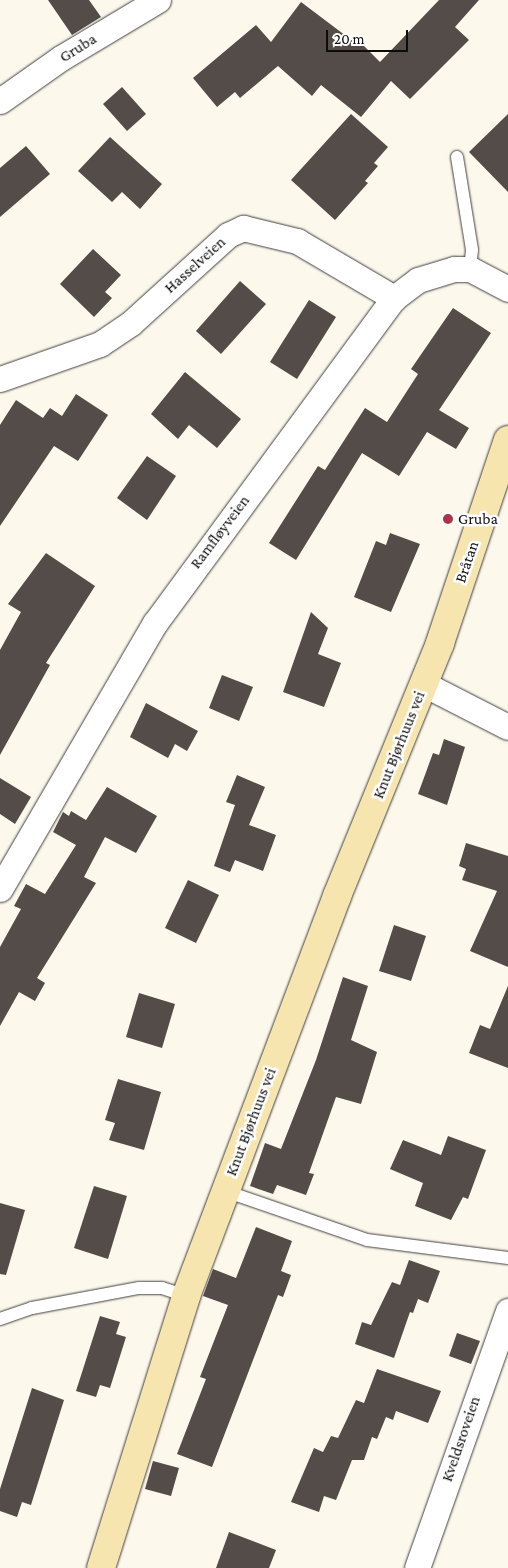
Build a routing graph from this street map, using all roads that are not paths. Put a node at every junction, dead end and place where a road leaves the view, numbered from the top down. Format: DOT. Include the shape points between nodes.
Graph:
graph roads {
  1 [pos="158,0"];
  2 [pos="0,101"];
  3 [pos="458,157"];
  4 [pos="470,269"];
  5 [pos="508,289"];
  6 [pos="394,298"];
  7 [pos="0,379"];
  8 [pos="508,440"];
  9 [pos="424,684"];
  10 [pos="508,727"];
  11 [pos="0,889"];
  12 [pos="225,1191"];
  13 [pos="508,1258"];
  14 [pos="186,1296"];
  15 [pos="508,1311"];
  16 [pos="0,1319"];
  17 [pos="101,1568"];
  18 [pos="417,1568"];
  1 -- 2 [label="street, Gruba" via="61,58"];
  3 -- 4 [label="lane" via="472,250"];
  4 -- 5 [label="street"];
  4 -- 6 [label="street, Ramfløyveien" via="440,272 418,280"];
  6 -- 7 [label="street, Hasselveien" via="297,241 243,228 228,235 153,303 100,344"];
  6 -- 11 [label="street, Ramfløyveien" via="155,623"];
  8 -- 9 [label="main road, Bråtan"];
  9 -- 10 [label="street"];
  9 -- 12 [label="main road, Knut Bjørhuus vei" via="337,896"];
  12 -- 13 [label="lane" via="367,1240"];
  12 -- 14 [label="main road, Knut Bjørhuus vei"];
  14 -- 16 [label="lane" via="162,1288 139,1288 32,1308"];
  14 -- 17 [label="main road, Knut Bjørhuus vei"];
  15 -- 18 [label="street, Kveldsroveien"];
}
